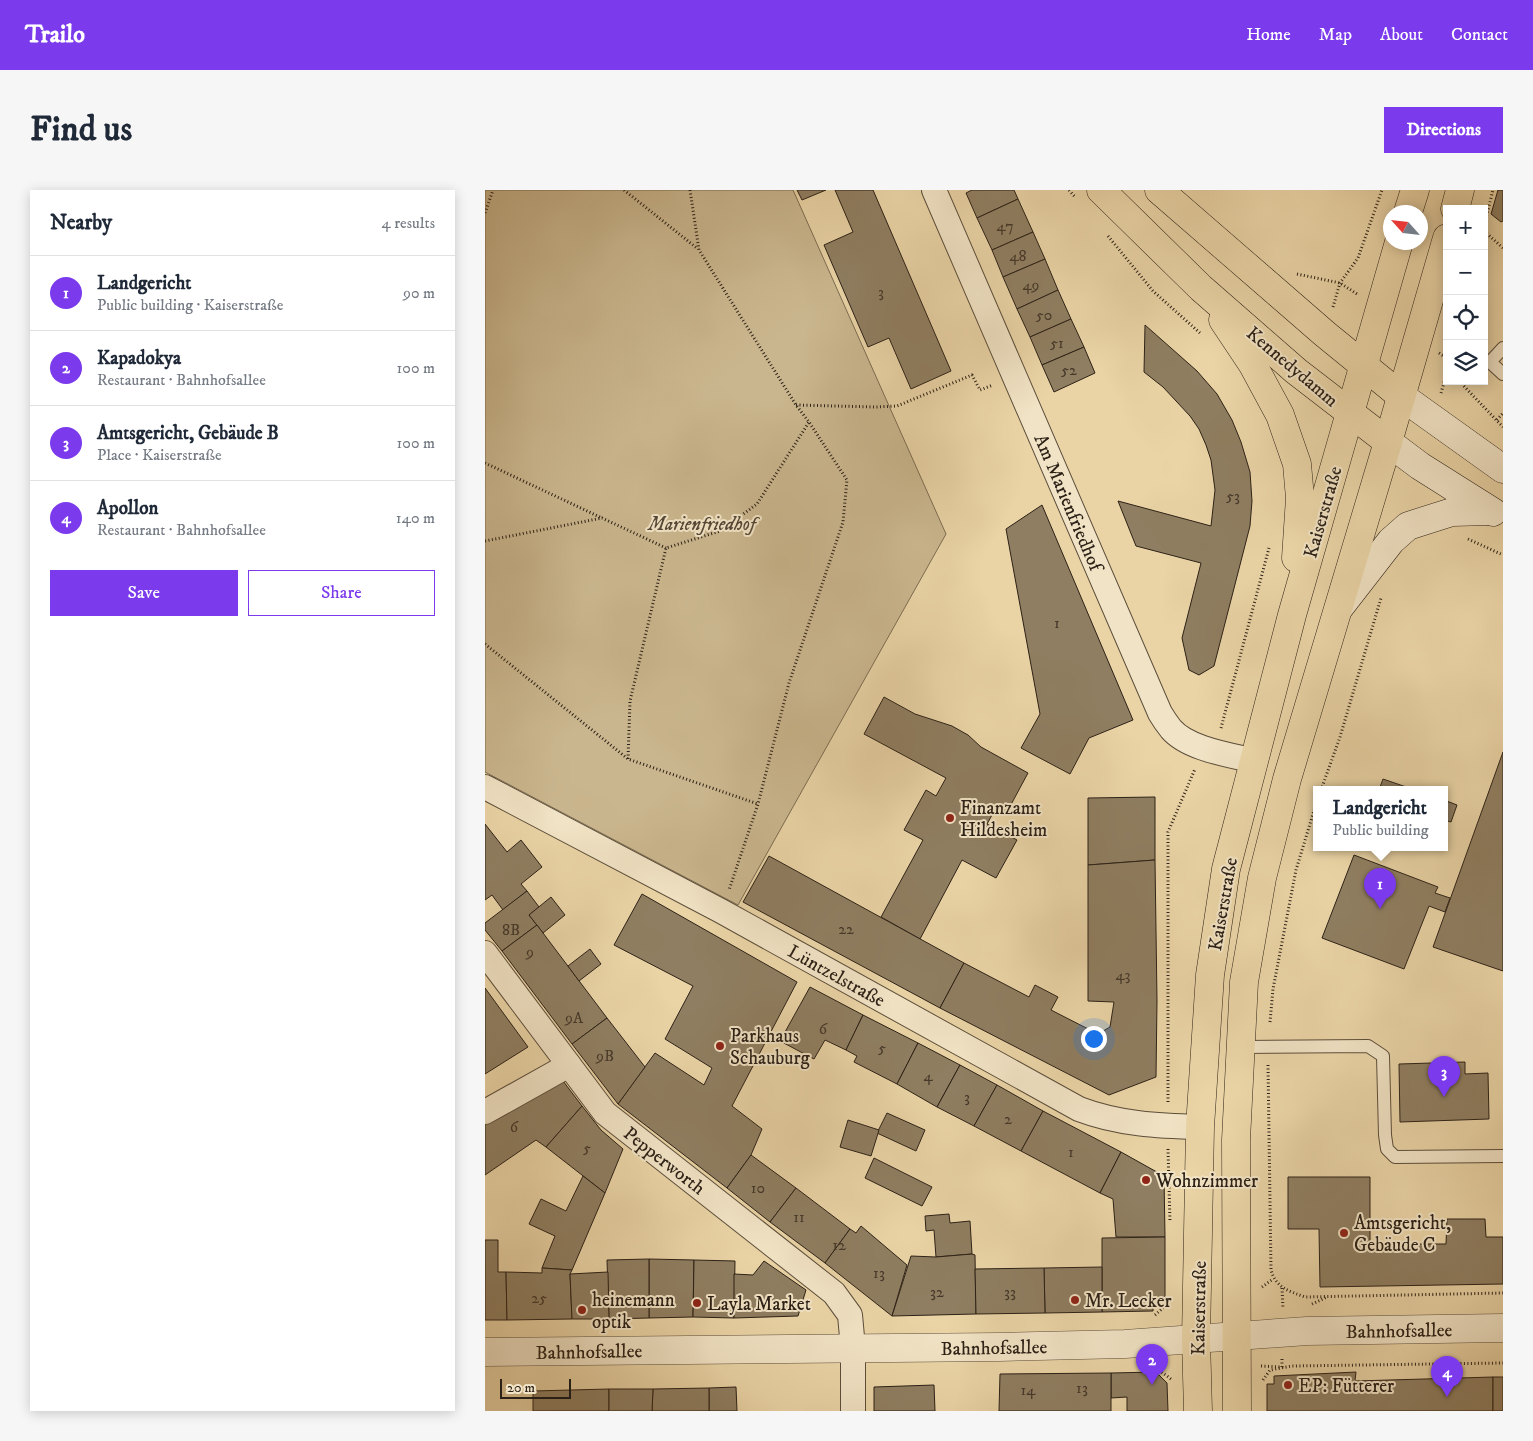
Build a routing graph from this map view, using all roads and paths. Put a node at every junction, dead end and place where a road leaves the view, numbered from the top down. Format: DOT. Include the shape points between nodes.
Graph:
graph roads {
  1 [pos="493,190"];
  2 [pos="624,190"];
  3 [pos="690,190"];
  4 [pos="934,190"];
  5 [pos="1069,190"];
  6 [pos="1159,190"];
  7 [pos="1382,190"];
  8 [pos="1415,190"];
  9 [pos="1460,190"];
  10 [pos="1493,190"];
  11 [pos="1088,194"];
  12 [pos="1410,205"];
  13 [pos="1456,205"];
  14 [pos="1488,210"];
  15 [pos="485,213"];
  16 [pos="1107,234"];
  17 [pos="1488,235"];
  18 [pos="1503,248"];
  19 [pos="699,250"];
  20 [pos="1397,250"];
  21 [pos="1444,250"];
  22 [pos="1340,283"];
  23 [pos="1201,288"];
  24 [pos="1203,336"];
  25 [pos="1503,348"];
  26 [pos="1363,366"];
  27 [pos="1503,374"];
  28 [pos="1015,376"];
  29 [pos="1463,385"];
  30 [pos="1401,396"];
  31 [pos="796,405"];
  32 [pos="1349,412"];
  33 [pos="1503,413"];
  34 [pos="1497,420"];
  35 [pos="809,422"];
  36 [pos="1503,427"];
  37 [pos="1388,442"];
  38 [pos="485,463"];
  39 [pos="1503,469"];
  40 [pos="1496,515"];
  41 [pos="602,518"];
  42 [pos="1460,538"];
  43 [pos="485,541"];
  44 [pos="667,548"];
  45 [pos="1503,555"];
  46 [pos="1381,598"];
  47 [pos="1338,609"];
  48 [pos="1293,615"];
  49 [pos="485,644"];
  50 [pos="628,760"];
  51 [pos="1255,761"];
  52 [pos="1322,786"];
  53 [pos="485,787"];
  54 [pos="758,804"];
  55 [pos="721,911"];
  56 [pos="485,953"];
  57 [pos="1241,1047"];
  58 [pos="569,1065"];
  59 [pos="485,1112"];
  60 [pos="1200,1126"];
  61 [pos="1503,1156"];
  62 [pos="1273,1279"];
  63 [pos="1282,1288"];
  64 [pos="1503,1294"];
  65 [pos="1283,1311"];
  66 [pos="1503,1328"];
  67 [pos="1236,1336"];
  68 [pos="1196,1339"];
  69 [pos="853,1348"];
  70 [pos="485,1352"];
  71 [pos="1503,1363"];
  72 [pos="1261,1382"];
  73 [pos="853,1411"];
  74 [pos="1198,1411"];
  75 [pos="1237,1411"];
  1 -- 15 [label="path"];
  2 -- 19 [label="path"];
  3 -- 19 [label="path"];
  4 -- 28 [label="street, Am Marienfriedhof"];
  5 -- 11 [label="path"];
  6 -- 26 [label="main road"];
  7 -- 22 [label="path" via="1358,258"];
  8 -- 12 [label="main road"];
  9 -- 13 [label="main road"];
  10 -- 14 [label="path"];
  11 -- 23 [label="main road, Kennedydamm"];
  16 -- 24 [label="path" via="1153,291"];
  17 -- 18 [label="path"];
  19 -- 31 [label="path"];
  20 -- 26 [label="main road, Kaiserstraße"];
  21 -- 30 [label="main road, Kaiserstraße"];
  23 -- 32 [label="main road, Kennedydamm" via="1296,371"];
  23 -- 48 [label="main road" via="1253,365 1279,415 1297,464 1300,498"];
  25 -- 27 [label="lane" via="1490,362"];
  26 -- 30 [label="main road"];
  26 -- 32 [label="main road, Kaiserstraße"];
  28 -- 31 [label="path" via="980,390 972,375 897,406"];
  28 -- 51 [label="street, Am Marienfriedhof" via="1160,712 1172,730 1184,739"];
  29 -- 34 [label="path"];
  30 -- 37 [label="main road, Kaiserstraße"];
  30 -- 39 [label="street"];
  31 -- 35 [label="path"];
  32 -- 37 [label="main road, Kennedydamm"];
  32 -- 48 [label="main road, Kaiserstraße"];
  33 -- 34 [label="path"];
  34 -- 36 [label="path"];
  35 -- 44 [label="path" via="757,504 720,531"];
  35 -- 54 [label="path" via="847,480 843,522 789,683"];
  37 -- 40 [label="street, Kennedydamm"];
  37 -- 47 [label="main road, Kaiserstraße"];
  38 -- 41 [label="path"];
  40 -- 47 [label="street" via="1452,512 1408,526 1391,540"];
  41 -- 43 [label="path"];
  41 -- 44 [label="path"];
  42 -- 45 [label="path"];
  44 -- 50 [label="path" via="630,701"];
  46 -- 52 [label="path"];
  47 -- 57 [label="main road, Kaiserstraße" via="1287,779 1262,878 1245,982"];
  48 -- 51 [label="main road, Kaiserstraße"];
  49 -- 50 [label="path"];
  50 -- 54 [label="path"];
  51 -- 60 [label="main road, Kaiserstraße" via="1226,869 1210,975"];
  53 -- 55 [label="street, Lüntzelstraße"];
  54 -- 55 [label="path"];
  55 -- 60 [label="street, Lüntzelstraße" via="1079,1109 1116,1121"];
  56 -- 58 [label="street, Pepperworth"];
  57 -- 61 [label="lane" via="1368,1046 1383,1056 1385,1135 1387,1149 1395,1157"];
  57 -- 67 [label="main road, Kaiserstraße" via="1236,1140"];
  58 -- 59 [label="street"];
  58 -- 69 [label="street, Pepperworth" via="605,1113 834,1293 850,1315"];
  60 -- 68 [label="main road, Kaiserstraße"];
  62 -- 63 [label="path"];
  63 -- 64 [label="path" via="1305,1297"];
  63 -- 65 [label="path"];
  66 -- 67 [label="street, Bahnhofsallee" via="1307,1331"];
  67 -- 68 [label="street, Bahnhofsallee"];
  67 -- 75 [label="main road, Kaiserstraße"];
  68 -- 69 [label="street, Bahnhofsallee" via="1125,1344"];
  68 -- 74 [label="main road, Kaiserstraße"];
  69 -- 70 [label="street, Bahnhofsallee"];
  69 -- 73 [label="street, Pepperworth"];
  71 -- 72 [label="path" via="1292,1366 1270,1370"];
}
